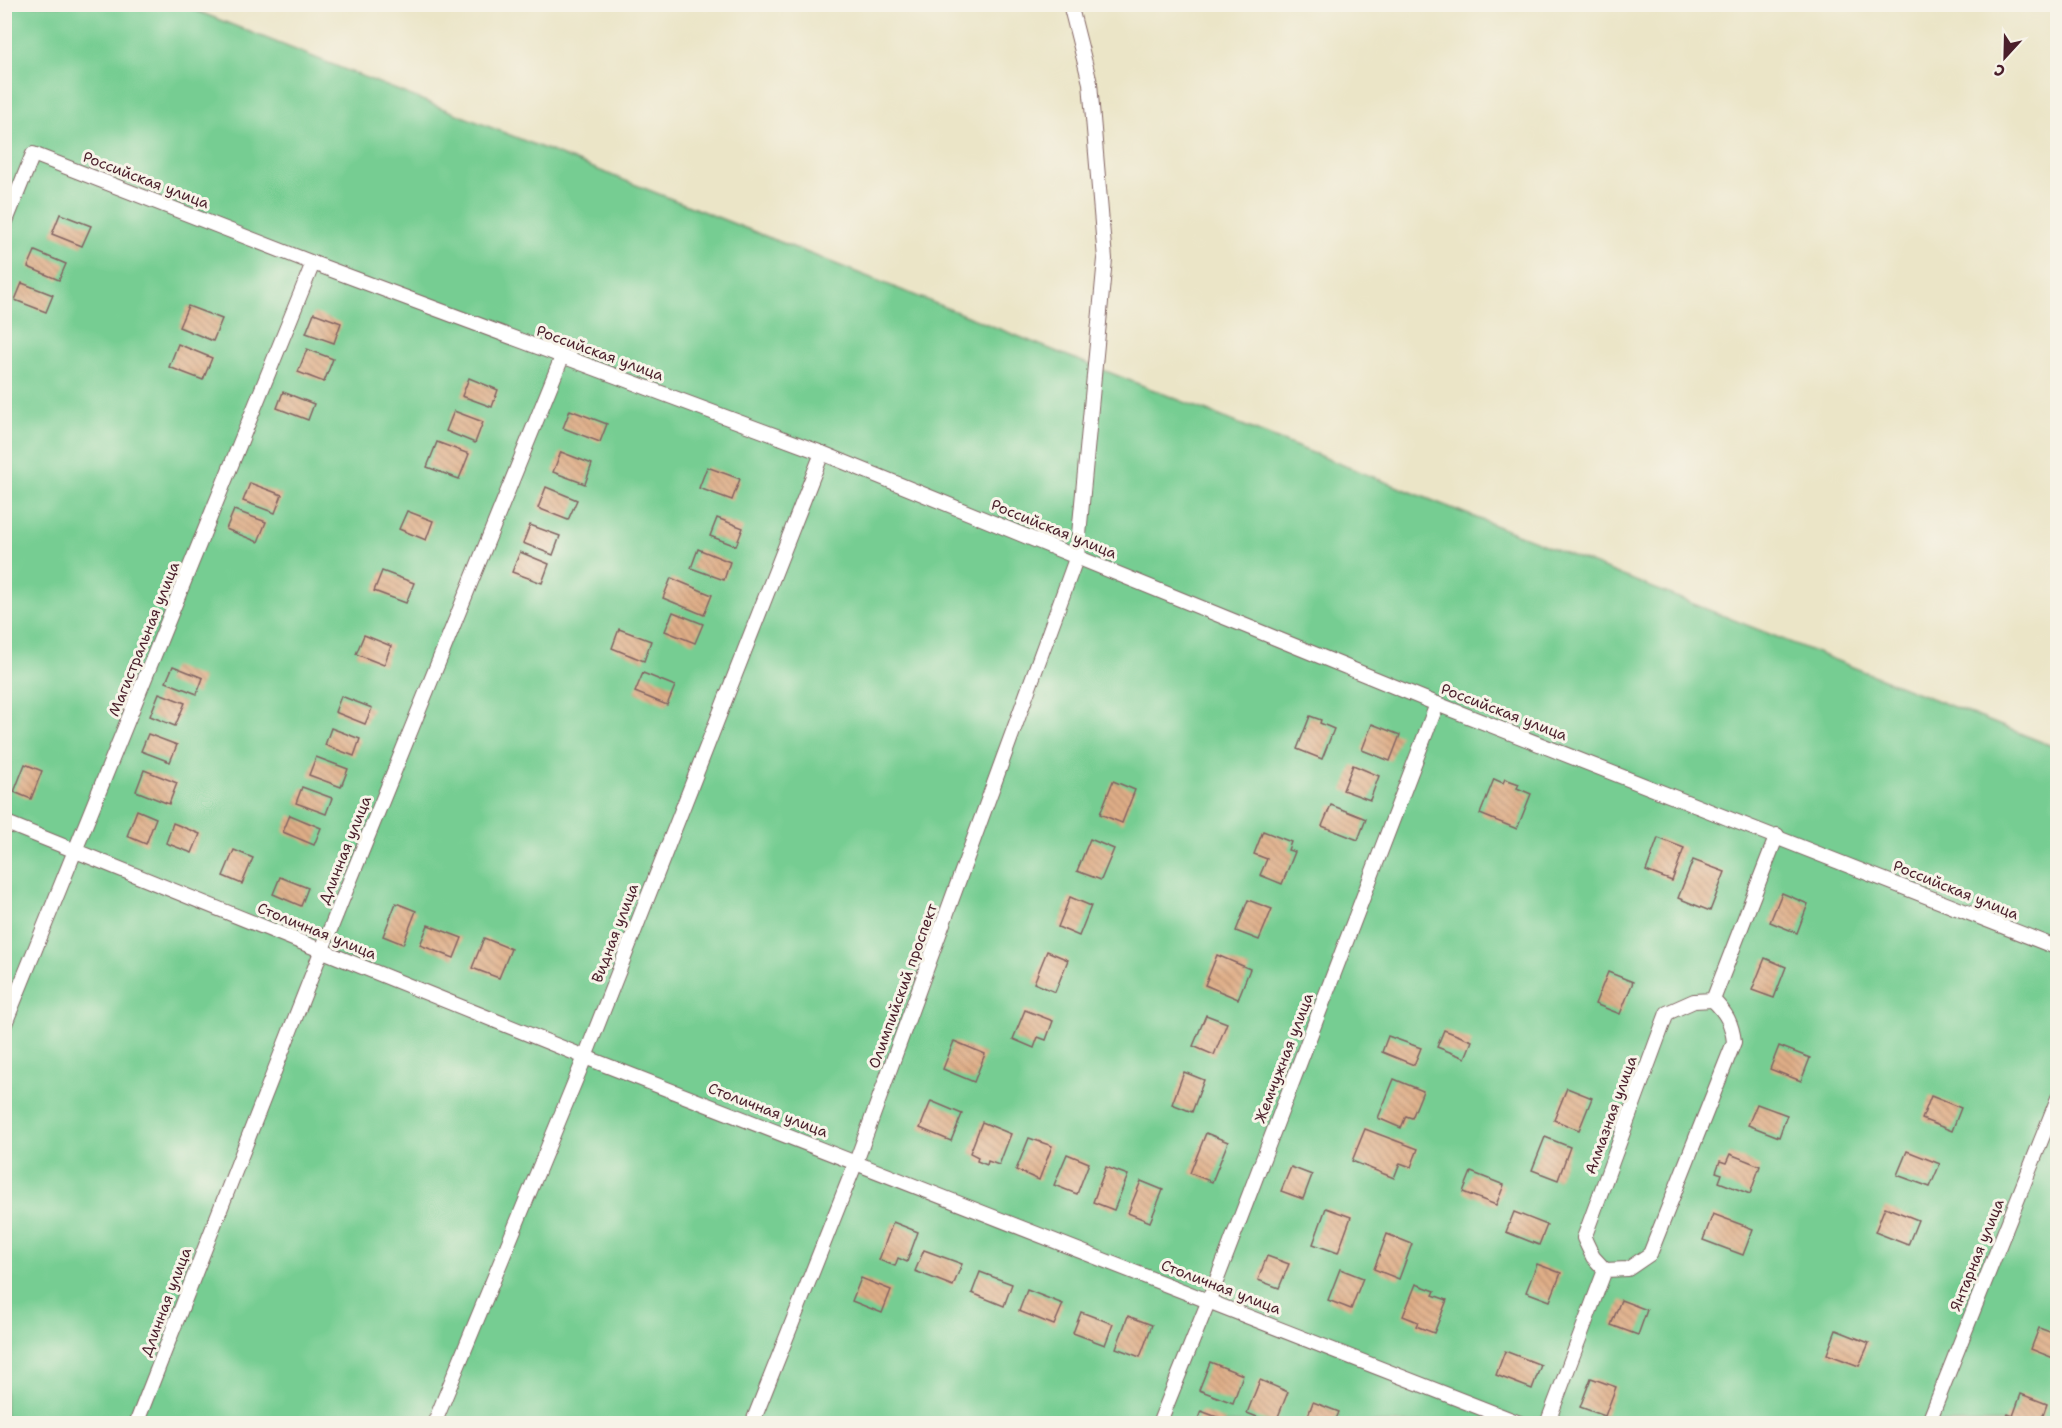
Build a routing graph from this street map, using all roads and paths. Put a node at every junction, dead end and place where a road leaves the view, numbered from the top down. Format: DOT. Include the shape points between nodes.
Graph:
graph roads {
  1 [pos="1070,4"];
  2 [pos="4,226"];
  3 [pos="313,263"];
  4 [pos="562,357"];
  5 [pos="822,453"];
  6 [pos="1077,556"];
  7 [pos="1437,704"];
  8 [pos="4,822"];
  9 [pos="1777,835"];
  10 [pos="77,851"];
  11 [pos="2058,948"];
  12 [pos="321,952"];
  13 [pos="1713,1000"];
  14 [pos="4,1026"];
  15 [pos="585,1057"];
  16 [pos="2058,1098"];
  17 [pos="856,1162"];
  18 [pos="1605,1270"];
  19 [pos="1209,1300"];
  20 [pos="136,1424"];
  21 [pos="434,1424"];
  22 [pos="752,1424"];
  23 [pos="1159,1424"];
  24 [pos="1522,1424"];
  25 [pos="1547,1424"];
  26 [pos="1928,1424"];
  1 -- 6 [label="street, Олимпийский проспект" via="1090,83 1106,259"];
  2 -- 3 [label="street, Российская улица" via="33,154"];
  3 -- 4 [label="street, Российская улица"];
  3 -- 10 [label="street, Магистральная улица"];
  4 -- 5 [label="street, Российская улица"];
  4 -- 12 [label="street, Длинная улица"];
  5 -- 6 [label="street, Российская улица"];
  5 -- 15 [label="street, Видная улица"];
  6 -- 7 [label="street, Российская улица"];
  6 -- 17 [label="street, Олимпийский проспект"];
  7 -- 9 [label="street, Российская улица"];
  7 -- 19 [label="street, Жемчужная улица"];
  8 -- 10 [label="street, Столичная улица"];
  9 -- 11 [label="street, Российская улица"];
  9 -- 13 [label="street"];
  10 -- 12 [label="street, Столичная улица"];
  10 -- 14 [label="street, Магистральная улица"];
  12 -- 15 [label="street, Столичная улица"];
  12 -- 20 [label="street, Длинная улица"];
  13 -- 18 [label="street" via="1733,1026 1734,1042 1650,1254 1629,1269"];
  13 -- 18 [label="street, Алмазная улица" via="1694,1001 1667,1012 1584,1238"];
  15 -- 17 [label="street, Столичная улица"];
  15 -- 21 [label="street, Видная улица"];
  16 -- 26 [label="street, Янтарная улица"];
  17 -- 19 [label="street, Столичная улица"];
  17 -- 22 [label="street, Олимпийский проспект"];
  18 -- 25 [label="street"];
  19 -- 23 [label="street, Жемчужная улица"];
  19 -- 24 [label="street, Столичная улица"];
}
